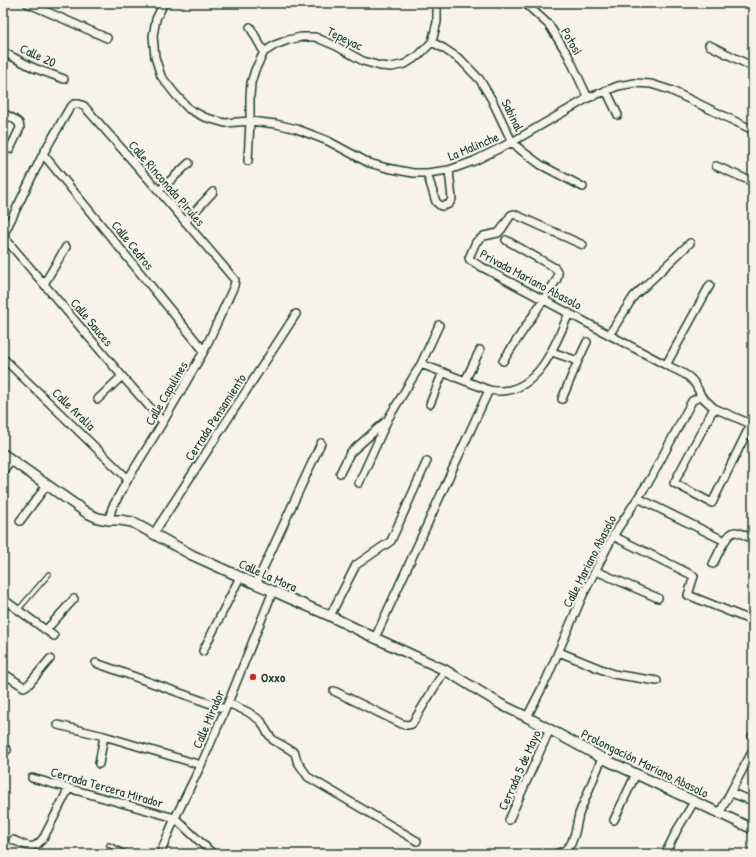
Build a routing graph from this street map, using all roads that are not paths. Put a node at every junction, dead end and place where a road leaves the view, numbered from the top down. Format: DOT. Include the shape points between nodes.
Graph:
graph roads {
  1 [pos="4,3"];
  2 [pos="26,3"];
  3 [pos="164,3"];
  4 [pos="435,3"];
  5 [pos="525,3"];
  6 [pos="3,6"];
  7 [pos="250,27"];
  8 [pos="107,38"];
  9 [pos="432,42"];
  10 [pos="709,45"];
  11 [pos="3,52"];
  12 [pos="264,52"];
  13 [pos="753,66"];
  14 [pos="64,79"];
  15 [pos="606,90"];
  16 [pos="588,98"];
  17 [pos="3,113"];
  18 [pos="618,114"];
  19 [pos="250,122"];
  20 [pos="753,130"];
  21 [pos="512,142"];
  22 [pos="10,149"];
  23 [pos="43,154"];
  24 [pos="248,161"];
  25 [pos="189,163"];
  26 [pos="716,166"];
  27 [pos="449,170"];
  28 [pos="427,173"];
  29 [pos="753,182"];
  30 [pos="584,187"];
  31 [pos="159,192"];
  32 [pos="213,192"];
  33 [pos="185,222"];
  34 [pos="3,236"];
  35 [pos="506,240"];
  36 [pos="690,243"];
  37 [pos="583,244"];
  38 [pos="66,247"];
  39 [pos="232,275"];
  40 [pos="44,284"];
  41 [pos="710,285"];
  42 [pos="544,300"];
  43 [pos="569,313"];
  44 [pos="296,314"];
  45 [pos="439,325"];
  46 [pos="609,334"];
  47 [pos="587,342"];
  48 [pos="480,350"];
  49 [pos="204,351"];
  50 [pos="552,352"];
  51 [pos="3,358"];
  52 [pos="503,361"];
  53 [pos="578,361"];
  54 [pos="421,364"];
  55 [pos="666,365"];
  56 [pos="443,372"];
  57 [pos="122,376"];
  58 [pos="465,381"];
  59 [pos="490,390"];
  60 [pos="701,396"];
  61 [pos="98,399"];
  62 [pos="562,399"];
  63 [pos="430,404"];
  64 [pos="714,408"];
  65 [pos="388,419"];
  66 [pos="163,422"];
  67 [pos="752,425"];
  68 [pos="321,443"];
  69 [pos="3,454"];
  70 [pos="11,460"];
  71 [pos="427,461"];
  72 [pos="3,471"];
  73 [pos="340,473"];
  74 [pos="128,479"];
  75 [pos="359,483"];
  76 [pos="47,485"];
  77 [pos="638,498"];
  78 [pos="109,520"];
  79 [pos="20,521"];
  80 [pos="154,533"];
  81 [pos="613,536"];
  82 [pos="753,540"];
  83 [pos="724,541"];
  84 [pos="713,564"];
  85 [pos="596,571"];
  86 [pos="49,574"];
  87 [pos="240,577"];
  88 [pos="256,584"];
  89 [pos="273,591"];
  90 [pos="658,598"];
  91 [pos="3,599"];
  92 [pos="74,599"];
  93 [pos="18,610"];
  94 [pos="330,616"];
  95 [pos="753,621"];
  96 [pos="46,630"];
  97 [pos="54,636"];
  98 [pos="375,638"];
  99 [pos="203,651"];
  100 [pos="559,652"];
  101 [pos="50,659"];
  102 [pos="96,663"];
  103 [pos="444,670"];
  104 [pos="3,673"];
  105 [pos="657,680"];
  106 [pos="334,690"];
  107 [pos="226,706"];
  108 [pos="527,717"];
  109 [pos="58,725"];
  110 [pos="550,729"];
  111 [pos="104,736"];
  112 [pos="753,750"];
  113 [pos="602,758"];
  114 [pos="99,764"];
  115 [pos="201,765"];
  116 [pos="636,774"];
  117 [pos="32,778"];
  118 [pos="69,788"];
  119 [pos="731,793"];
  120 [pos="753,801"];
  121 [pos="694,802"];
  122 [pos="719,814"];
  123 [pos="175,818"];
  124 [pos="510,820"];
  125 [pos="614,820"];
  126 [pos="753,829"];
  127 [pos="13,840"];
  128 [pos="417,841"];
  129 [pos="109,845"];
  130 [pos="126,854"];
  131 [pos="160,854"];
  132 [pos="213,854"];
  133 [pos="554,854"];
  134 [pos="665,854"];
  1 -- 6 [label="street"];
  2 -- 8 [label="street"];
  3 -- 19 [label="street, La Malinche" via="156,19 153,36 154,57 161,76 189,109 204,117 226,123"];
  4 -- 9 [label="street" via="437,22"];
  5 -- 16 [label="street, Potosí" via="549,25 568,55"];
  7 -- 12 [label="street"];
  9 -- 12 [label="street, Tepeyac" via="418,56 405,64 392,67 363,61 315,37 288,40"];
  9 -- 21 [label="street, Sabinal" via="461,60 480,80"];
  10 -- 13 [label="street"];
  11 -- 14 [label="street, Calle 20" via="34,68"];
  12 -- 19 [label="street" via="251,83"];
  15 -- 16 [label="street, La Malinche"];
  15 -- 18 [label="street"];
  15 -- 20 [label="street, La Malinche" via="635,83 651,84 670,90"];
  16 -- 21 [label="street, La Malinche"];
  17 -- 22 [label="street" via="19,123 20,128"];
  19 -- 24 [label="street"];
  19 -- 28 [label="street, La Malinche" via="296,129 328,141 369,163 413,173"];
  21 -- 27 [label="street, La Malinche"];
  21 -- 30 [label="street, Sabinal" via="541,165"];
  23 -- 31 [label="street, Calle Rinconada Pirules" via="69,109 74,104 79,104 84,106"];
  23 -- 34 [label="street"];
  23 -- 49 [label="street, Calle Cedros"];
  25 -- 31 [label="street"];
  26 -- 29 [label="street"];
  27 -- 28 [label="street, La Malinche"];
  27 -- 28 [label="street" via="452,199 449,204 443,206 436,202"];
  31 -- 33 [label="street, Calle Rinconada Pirules"];
  32 -- 33 [label="street"];
  33 -- 39 [label="street, Calle Rinconada Pirules"];
  34 -- 40 [label="street, Calle Sauces"];
  35 -- 42 [label="street" via="556,268 557,279"];
  36 -- 46 [label="street" via="634,296"];
  37 -- 42 [label="street, Privada Mariano Abasolo" via="514,214 498,233 484,236 476,242 470,260"];
  38 -- 40 [label="street"];
  39 -- 49 [label="street, Calle Capulines" via="235,280 234,286"];
  40 -- 57 [label="street, Calle Sauces"];
  41 -- 55 [label="street"];
  42 -- 43 [label="street, Privada Mariano Abasolo"];
  42 -- 52 [label="street"];
  43 -- 46 [label="street, Privada Mariano Abasolo"];
  43 -- 50 [label="street"];
  44 -- 80 [label="street, Cerrada Pensamiento"];
  45 -- 54 [label="street"];
  46 -- 55 [label="street, Privada Mariano Abasolo"];
  47 -- 53 [label="street"];
  48 -- 58 [label="street"];
  49 -- 66 [label="street, Calle Capulines"];
  50 -- 53 [label="street"];
  50 -- 59 [label="street" via="534,377 519,387 502,391"];
  51 -- 74 [label="street, Calle Aralia"];
  53 -- 62 [label="street"];
  54 -- 56 [label="street"];
  54 -- 65 [label="street"];
  55 -- 60 [label="street, Privada Mariano Abasolo" via="688,375"];
  56 -- 58 [label="street"];
  56 -- 63 [label="street"];
  57 -- 61 [label="street"];
  57 -- 66 [label="street, Calle Sauces"];
  58 -- 59 [label="street"];
  59 -- 98 [label="street"];
  60 -- 64 [label="street"];
  60 -- 77 [label="street, Calle Mariano Abasolo" via="692,401"];
  64 -- 67 [label="street"];
  64 -- 67 [label="street" via="674,483 712,503"];
  65 -- 73 [label="street" via="350,454"];
  65 -- 75 [label="street"];
  66 -- 74 [label="street, Calle Capulines"];
  68 -- 88 [label="street"];
  69 -- 70 [label="street, Calle La Mora"];
  70 -- 72 [label="street"];
  70 -- 76 [label="street, Calle La Mora"];
  71 -- 94 [label="street" via="391,542 356,565"];
  74 -- 78 [label="street, Calle Capulines" via="112,508"];
  76 -- 78 [label="street, Calle La Mora" via="87,513"];
  76 -- 79 [label="street"];
  77 -- 81 [label="street, Calle Mariano Abasolo"];
  77 -- 83 [label="street"];
  78 -- 80 [label="street, Calle La Mora" via="132,522"];
  80 -- 87 [label="street, Calle La Mora" via="192,555"];
  81 -- 85 [label="street, Calle Mariano Abasolo"];
  81 -- 95 [label="street" via="694,576 688,595"];
  82 -- 83 [label="street" via="734,532"];
  83 -- 84 [label="street"];
  85 -- 90 [label="street"];
  85 -- 100 [label="street, Calle Mariano Abasolo"];
  86 -- 93 [label="lane"];
  87 -- 88 [label="street, Calle La Mora"];
  87 -- 99 [label="street"];
  88 -- 89 [label="street, Calle La Mora"];
  89 -- 94 [label="street, Calle La Mora"];
  89 -- 107 [label="street, Calle Mirador"];
  91 -- 93 [label="street"];
  92 -- 96 [label="street"];
  93 -- 96 [label="street"];
  94 -- 98 [label="street, Calle La Mora"];
  96 -- 97 [label="street"];
  98 -- 103 [label="street, Calle La Mora"];
  100 -- 105 [label="street" via="613,674"];
  100 -- 108 [label="street, Calle Mariano Abasolo"];
  101 -- 104 [label="street" via="30,684 24,687"];
  102 -- 107 [label="street"];
  103 -- 106 [label="street" via="412,724 407,725"];
  103 -- 108 [label="street, Calle La Mora"];
  107 -- 115 [label="street, Calle Mirador"];
  107 -- 128 [label="street" via="248,712 261,721 274,740 295,754 308,777"];
  108 -- 110 [label="street, Prolongación Mariano Abasolo"];
  109 -- 111 [label="street"];
  110 -- 113 [label="street, Prolongación Mariano Abasolo"];
  110 -- 124 [label="street, Cerrada 5 de Mayo"];
  111 -- 114 [label="street"];
  111 -- 115 [label="street"];
  112 -- 119 [label="street"];
  113 -- 116 [label="street, Prolongación Mariano Abasolo"];
  113 -- 133 [label="street" via="579,814 571,844 564,851"];
  115 -- 123 [label="street, Calle Mirador"];
  116 -- 121 [label="street, Prolongación Mariano Abasolo"];
  116 -- 125 [label="street"];
  117 -- 118 [label="street, Cerrada Tercera Mirador"];
  118 -- 123 [label="street, Cerrada Tercera Mirador"];
  118 -- 127 [label="street" via="39,844 34,847"];
  119 -- 120 [label="street"];
  119 -- 122 [label="street"];
  121 -- 122 [label="street, Prolongación Mariano Abasolo"];
  121 -- 134 [label="street"];
  122 -- 126 [label="street, Prolongación Mariano Abasolo"];
  123 -- 131 [label="street, Calle Mirador"];
  123 -- 132 [label="street"];
  129 -- 130 [label="lane"];
}
